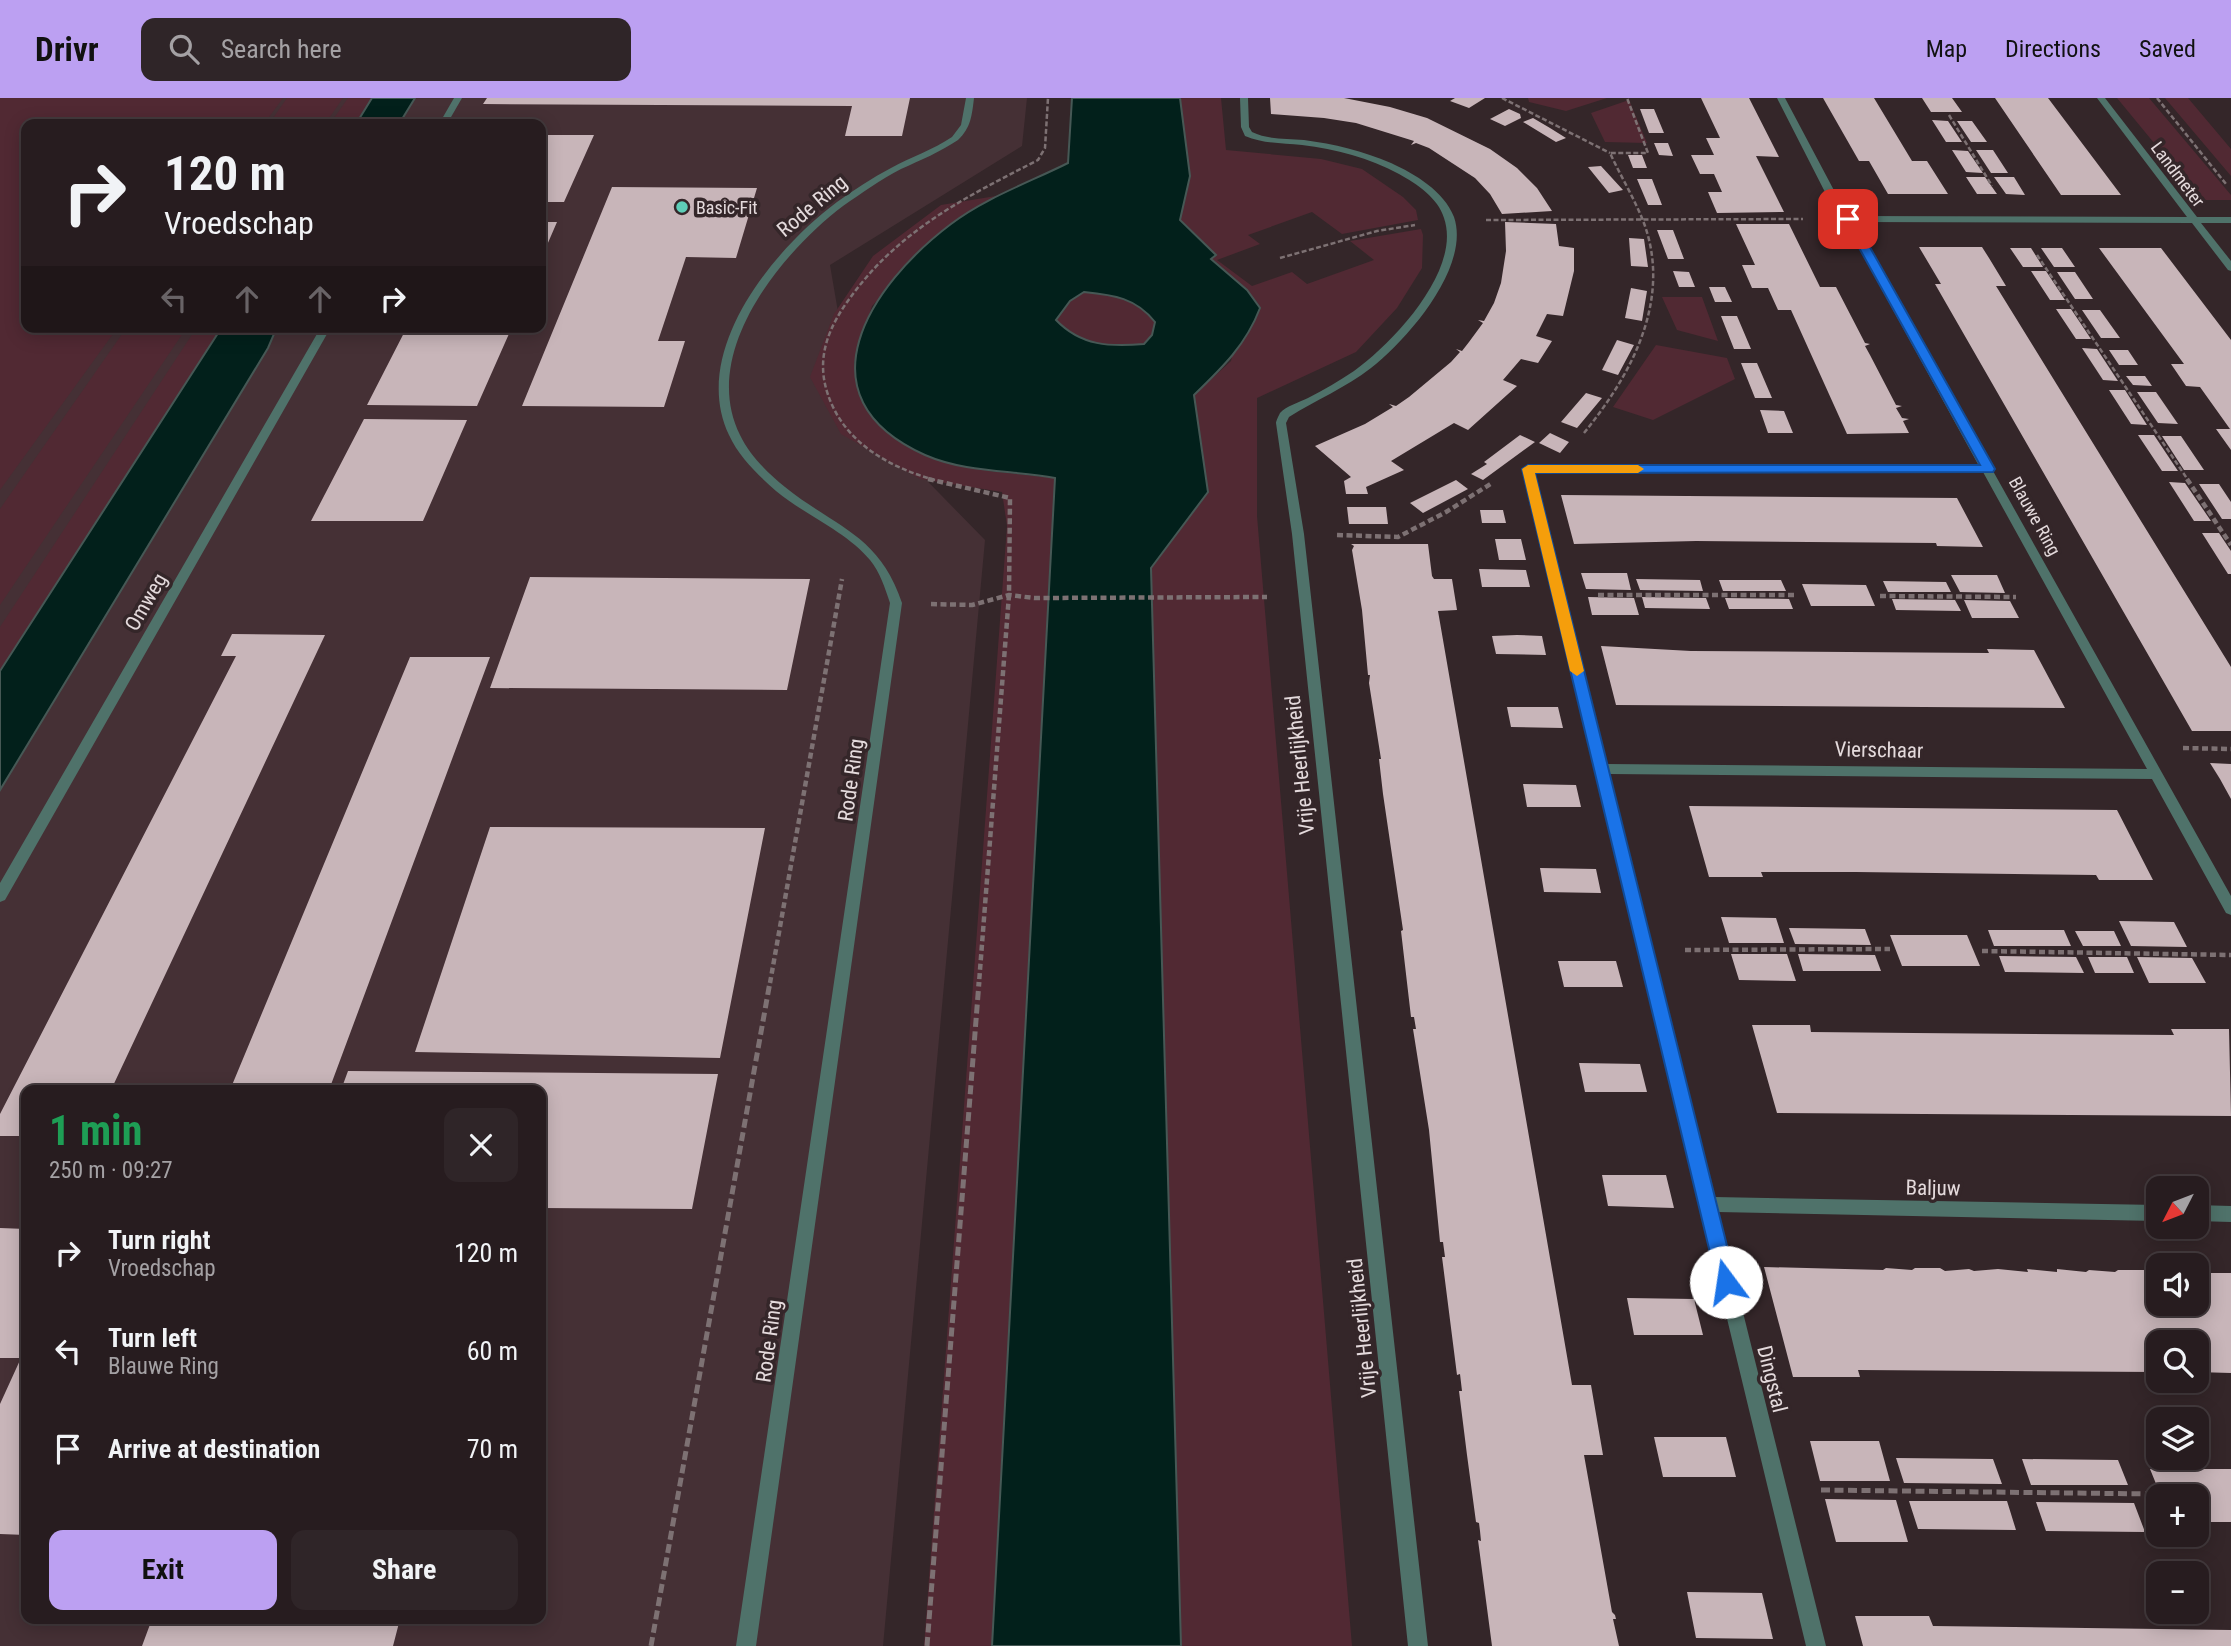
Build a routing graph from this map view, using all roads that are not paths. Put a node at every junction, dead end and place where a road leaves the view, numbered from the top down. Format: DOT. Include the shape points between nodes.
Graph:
graph roads {
  1 [pos="458,98"];
  2 [pos="970,98"];
  3 [pos="1244,98"];
  4 [pos="1781,98"];
  5 [pos="2101,98"];
  6 [pos="446,119"];
  7 [pos="1848,219"];
  8 [pos="2192,219"];
  9 [pos="2231,220"];
  10 [pos="2231,268"];
  11 [pos="323,333"];
  12 [pos="1989,469"];
  13 [pos="1601,769"];
  14 [pos="2157,774"];
  15 [pos="0,896"];
  16 [pos="2231,909"];
  17 [pos="1707,1205"];
  18 [pos="2146,1213"];
  19 [pos="2209,1213"];
  20 [pos="2231,1214"];
  21 [pos="746,1646"];
  22 [pos="1418,1646"];
  23 [pos="1816,1646"];
  1 -- 6 [label="street"];
  2 -- 21 [label="street, Rode Ring" via="966,122 956,138 859,192 779,262 741,317 727,360 723,390 727,418 749,460 766,479 868,551 889,579 896,603"];
  3 -- 22 [label="street, Vrije Heerlijkheid" via="1248,134 1334,147 1389,166 1427,188 1442,204 1453,237 1435,286 1398,337 1348,380 1284,415 1281,423 1298,534"];
  4 -- 7 [label="street, Blauwe Ring"];
  5 -- 8 [label="street, Landmeter"];
  7 -- 8 [label="street"];
  7 -- 12 [label="street, Blauwe Ring"];
  8 -- 9 [label="street"];
  8 -- 10 [label="street, Landmeter"];
  11 -- 15 [label="street, Omweg"];
  12 -- 13 [label="street, Dingstal" via="1528,469"];
  12 -- 14 [label="street, Blauwe Ring"];
  13 -- 14 [label="street, Vierschaar"];
  13 -- 17 [label="street, Dingstal"];
  14 -- 16 [label="street, Blauwe Ring"];
  17 -- 18 [label="street, Baljuw"];
  17 -- 23 [label="street, Dingstal"];
  19 -- 20 [label="street"];
}
